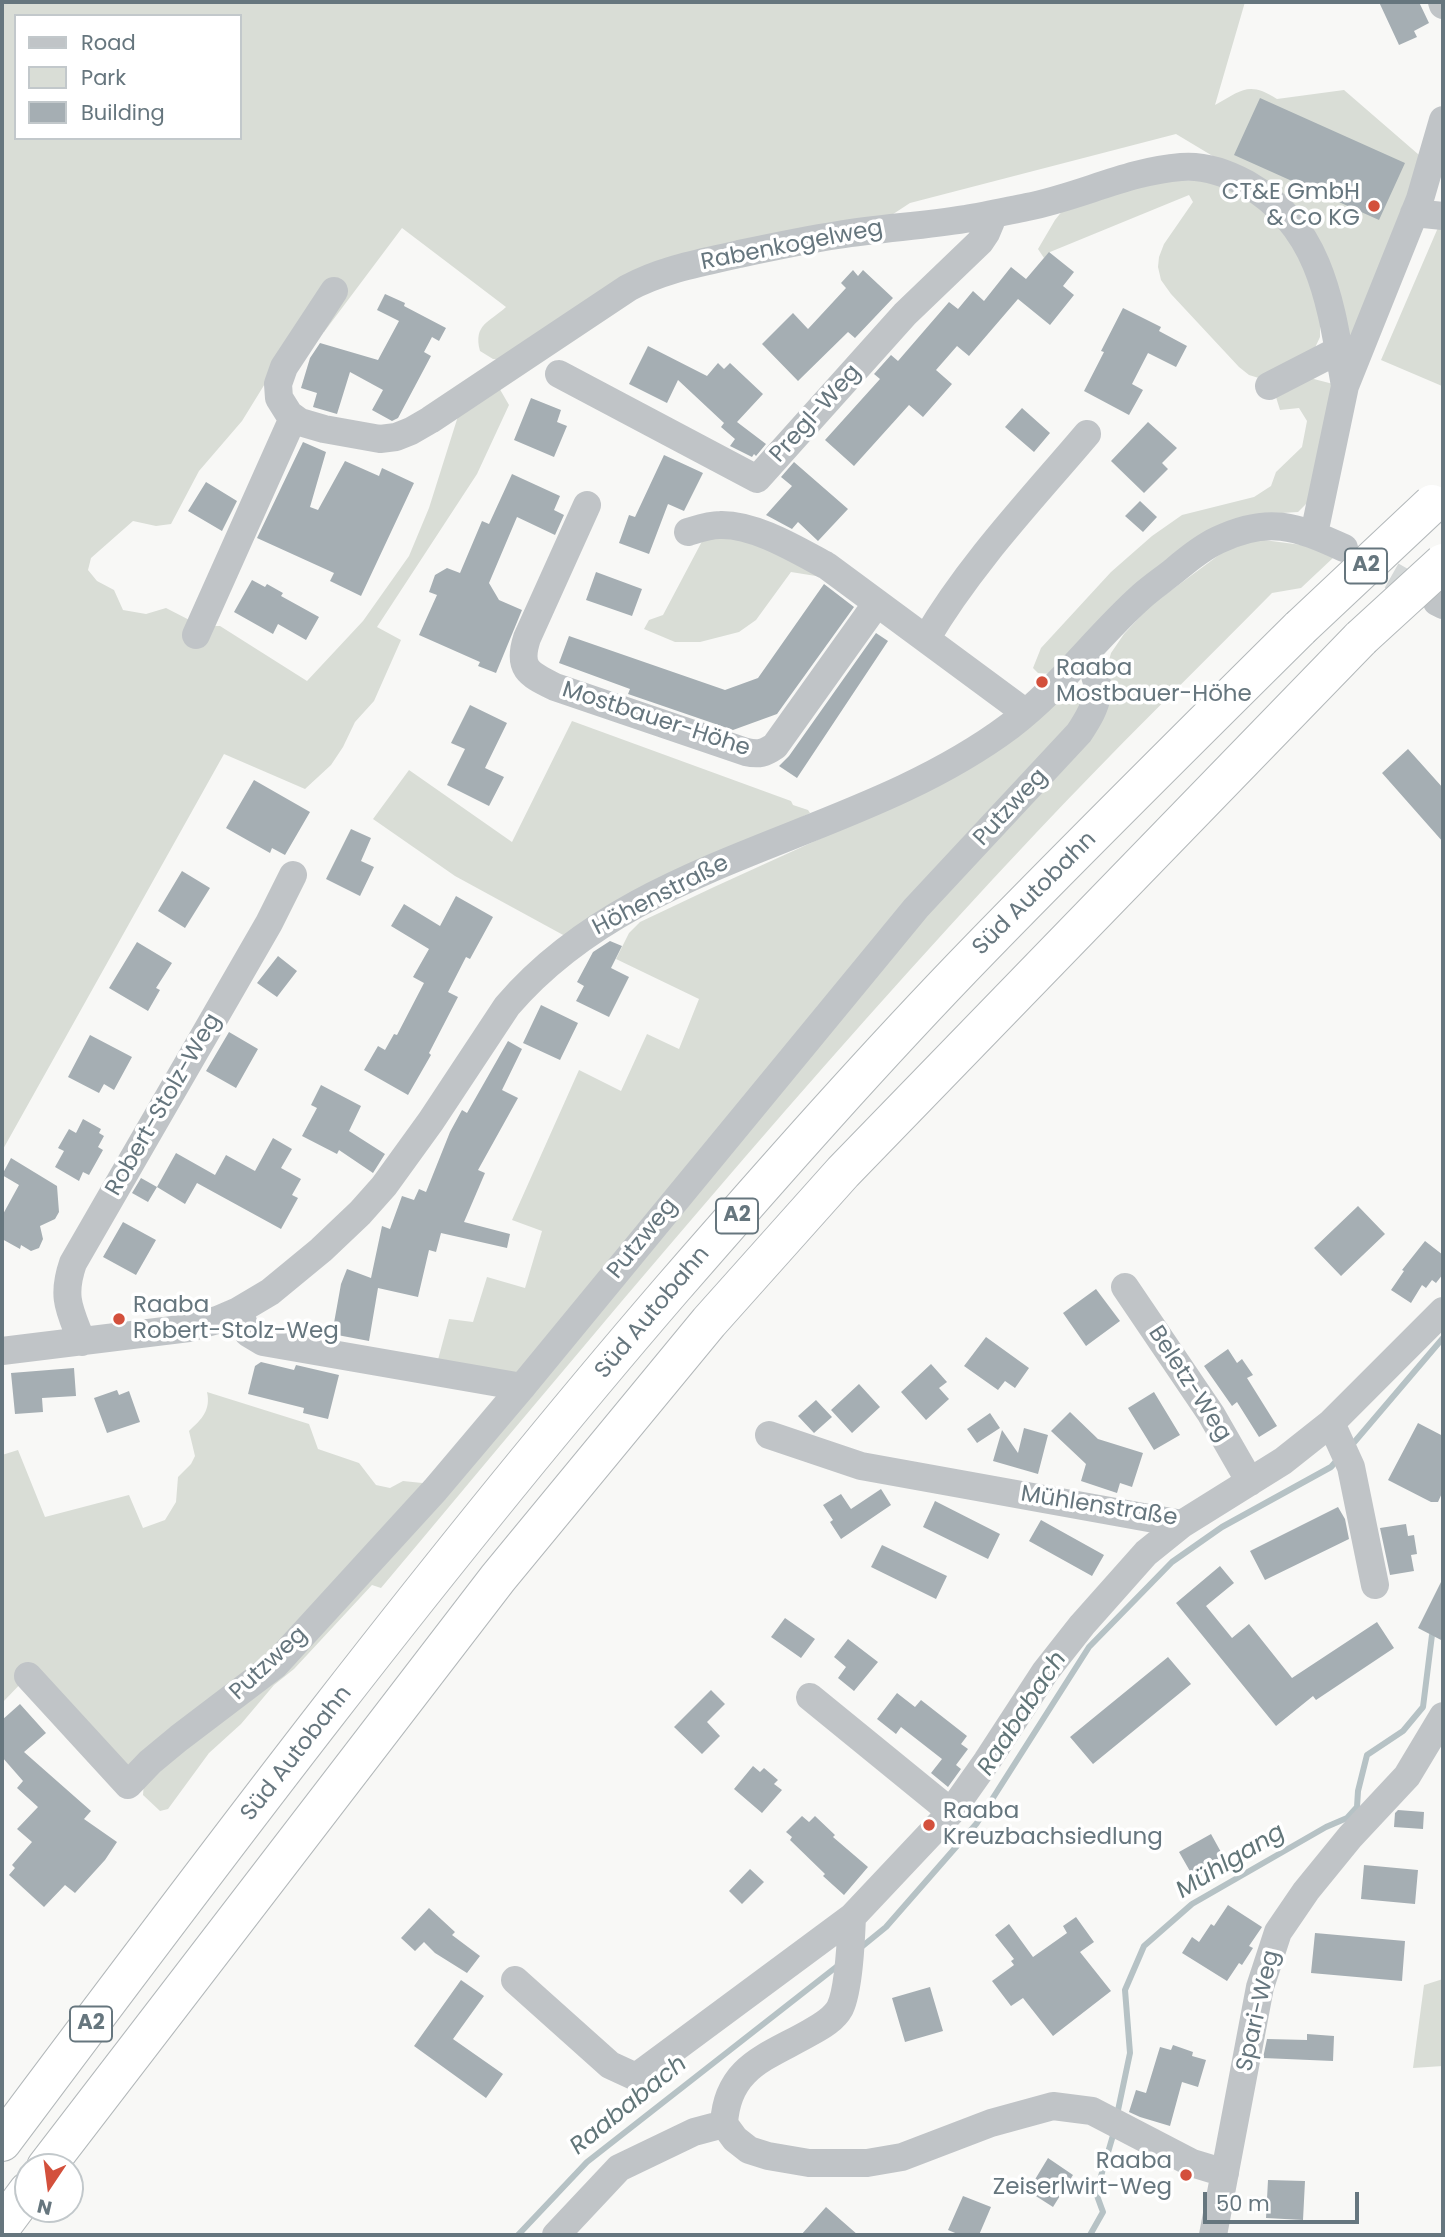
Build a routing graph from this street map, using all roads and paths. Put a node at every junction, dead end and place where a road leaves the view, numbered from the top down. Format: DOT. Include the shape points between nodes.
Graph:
graph roads {
  1 [pos="1443,120"];
  2 [pos="1443,183"];
  3 [pos="1417,206"];
  4 [pos="994,214"];
  5 [pos="1443,216"];
  6 [pos="334,290"];
  7 [pos="1339,350"];
  8 [pos="559,374"];
  9 [pos="1269,386"];
  10 [pos="1345,386"];
  11 [pos="293,418"];
  12 [pos="1087,434"];
  13 [pos="1438,499"];
  14 [pos="587,505"];
  15 [pos="688,532"];
  16 [pos="1314,534"];
  17 [pos="1344,548"];
  18 [pos="1443,563"];
  19 [pos="877,603"];
  20 [pos="196,635"];
  21 [pos="926,639"];
  22 [pos="1085,656"];
  23 [pos="1026,713"];
  24 [pos="293,875"];
  25 [pos="1125,1287"];
  26 [pos="238,1311"];
  27 [pos="1443,1311"];
  28 [pos="82,1342"];
  29 [pos="2,1351"];
  30 [pos="522,1387"];
  31 [pos="769,1435"];
  32 [pos="1342,1446"];
  33 [pos="1250,1482"];
  34 [pos="1182,1524"];
  35 [pos="1375,1585"];
  36 [pos="28,1676"];
  37 [pos="810,1697"];
  38 [pos="1443,1716"];
  39 [pos="951,1812"];
  40 [pos="852,1928"];
  41 [pos="515,1980"];
  42 [pos="724,2124"];
  43 [pos="2,2142"];
  44 [pos="58,2153"];
  45 [pos="1225,2172"];
  46 [pos="14,2209"];
  47 [pos="2,2225"];
  48 [pos="556,2235"];
  49 [pos="1213,2235"];
  1 -- 3 [label="street"];
  2 -- 3 [label="street"];
  3 -- 5 [label="street"];
  3 -- 10 [label="street"];
  4 -- 7 [label="street, Rabenkogelweg" via="1178,167 1230,176 1282,211 1301,232 1317,262"];
  4 -- 8 [label="street, Pregl-Weg" via="980,242 905,314 757,478"];
  4 -- 11 [label="street, Rabenkogelweg" via="839,235 659,273 628,288 454,405 396,437 380,439 324,429"];
  6 -- 11 [label="street" via="279,379 279,398"];
  7 -- 9 [label="street"];
  7 -- 10 [label="street, Rabenkogelweg"];
  10 -- 16 [label="street"];
  11 -- 20 [label="street"];
  12 -- 21 [label="street" via="981,559"];
  13 -- 43 [label="highway, Süd Autobahn / A2, bridge" via="1300,628 980,949 671,1291 458,1545"];
  14 -- 19 [label="street, Mostbauer-Höhe" via="527,638 524,665 555,687 746,752 765,753 775,746"];
  15 -- 19 [label="street" via="732,525 770,537 827,566"];
  16 -- 17 [label="street, Höhenstraße"];
  16 -- 22 [label="street, Höhenstraße" via="1288,526 1253,526 1217,541 1142,596"];
  18 -- 44 [label="highway, A2, bridge" via="1361,638 843,1172 709,1322 498,1578"];
  19 -- 21 [label="street"];
  21 -- 23 [label="street"];
  22 -- 23 [label="street, Höhenstraße"];
  22 -- 30 [label="street, Putzweg" via="1098,691 1091,716 1079,733 916,908"];
  23 -- 26 [label="street, Höhenstraße" via="928,775 657,893 589,931 541,970 507,1006 407,1156 360,1213 295,1273"];
  24 -- 28 [label="street, Robert-Stolz-Weg" via="73,1264 66,1292"];
  25 -- 33 [label="street, Beletz-Weg" via="1211,1414"];
  26 -- 28 [label="street, Höhenstraße" via="184,1329"];
  26 -- 30 [label="street" via="248,1333 263,1342"];
  27 -- 32 [label="street, Mühlenstraße"];
  28 -- 29 [label="street, Höhenstraße"];
  30 -- 36 [label="street, Putzweg" via="275,1665 178,1738 128,1786"];
  31 -- 34 [label="street, Mühlenstraße" via="861,1466"];
  32 -- 33 [label="street, Mühlenstraße" via="1283,1461"];
  32 -- 35 [label="street"];
  33 -- 34 [label="street, Mühlenstraße"];
  34 -- 39 [label="street" via="1146,1553 1082,1625"];
  37 -- 39 [label="street"];
  38 -- 45 [label="street, Spari-Weg" via="1407,1776 1350,1837 1279,1932 1260,1987"];
  39 -- 40 [label="street"];
  40 -- 41 [label="street" via="636,2077 610,2065"];
  40 -- 42 [label="street" via="841,2007 815,2031 752,2065 736,2080 724,2109"];
  42 -- 45 [label="street" via="749,2150 768,2157 866,2163 902,2157 990,2123 1053,2106 1092,2110 1192,2163"];
  42 -- 48 [label="street" via="694,2132 619,2168"];
  45 -- 49 [label="street, Spari-Weg"];
  46 -- 47 [label="highway"];
}
